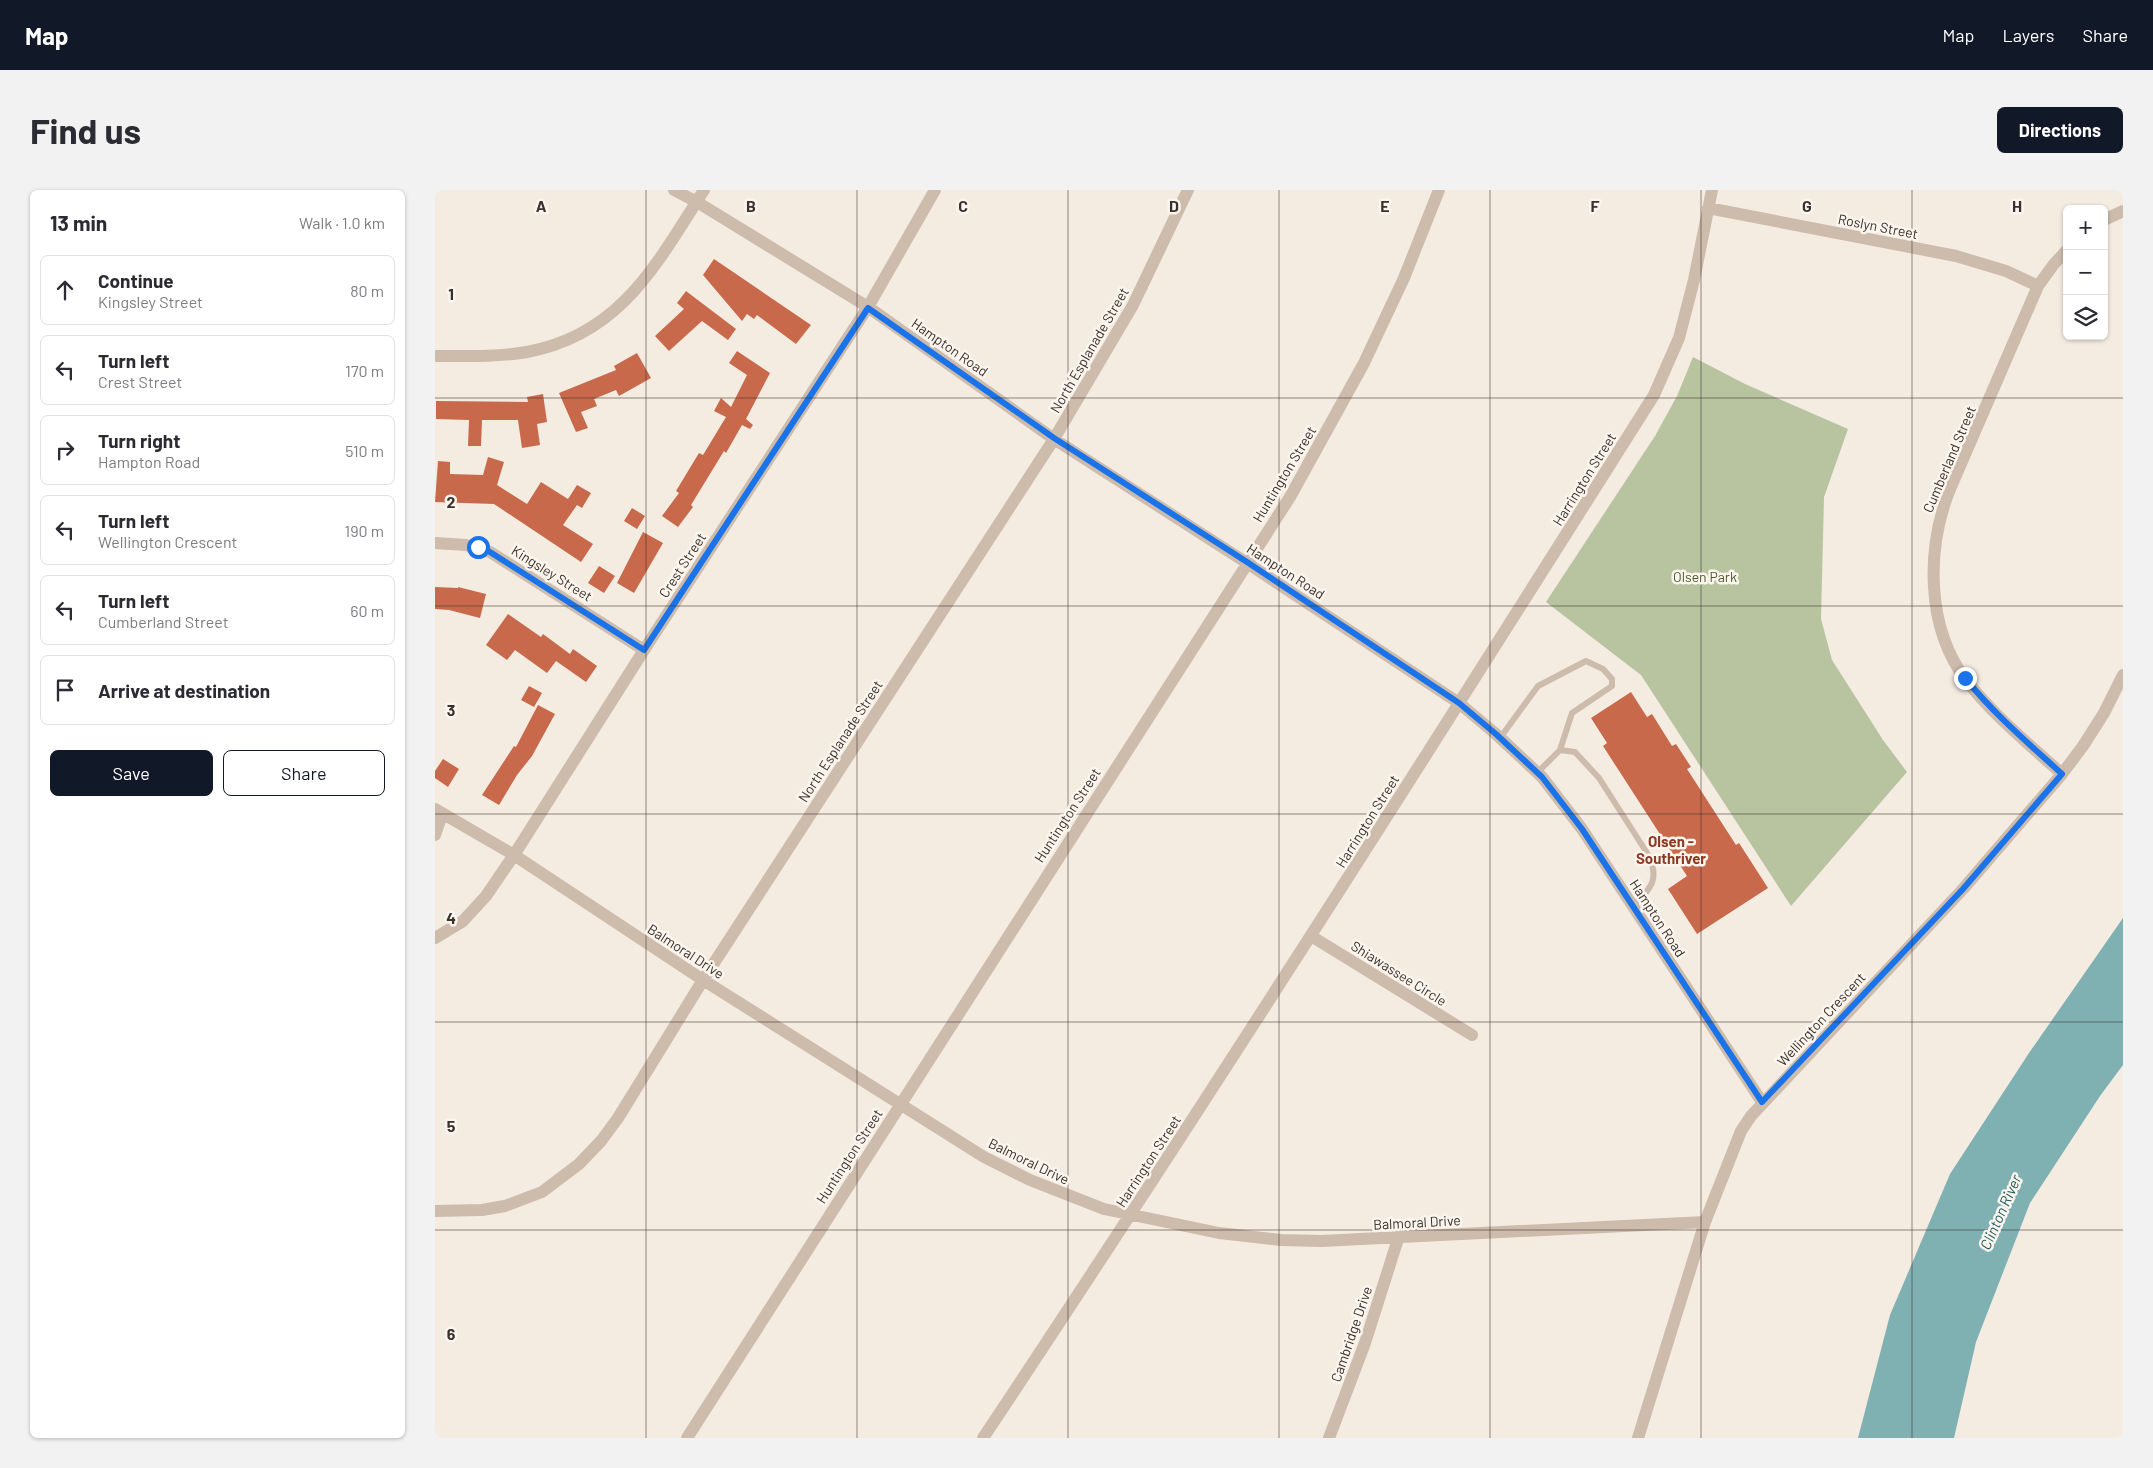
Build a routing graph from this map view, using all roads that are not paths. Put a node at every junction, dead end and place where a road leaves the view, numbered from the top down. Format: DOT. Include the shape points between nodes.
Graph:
graph roads {
  1 [pos="674,190"];
  2 [pos="704,190"];
  3 [pos="935,190"];
  4 [pos="1188,190"];
  5 [pos="1439,190"];
  6 [pos="1712,190"];
  7 [pos="697,202"];
  8 [pos="1708,208"];
  9 [pos="2123,211"];
  10 [pos="2108,218"];
  11 [pos="2063,255"];
  12 [pos="2038,286"];
  13 [pos="868,308"];
  14 [pos="435,356"];
  15 [pos="1054,438"];
  16 [pos="435,543"];
  17 [pos="1247,562"];
  18 [pos="644,650"];
  19 [pos="2123,676"];
  20 [pos="1459,703"];
  21 [pos="1500,738"];
  22 [pos="1560,750"];
  23 [pos="1537,773"];
  24 [pos="2062,774"];
  25 [pos="439,811"];
  26 [pos="435,835"];
  27 [pos="514,856"];
  28 [pos="1633,906"];
  29 [pos="1311,936"];
  30 [pos="435,938"];
  31 [pos="703,980"];
  32 [pos="1472,1035"];
  33 [pos="1762,1102"];
  34 [pos="899,1105"];
  35 [pos="435,1211"];
  36 [pos="1131,1214"];
  37 [pos="1705,1222"];
  38 [pos="1398,1239"];
  39 [pos="687,1438"];
  40 [pos="983,1438"];
  41 [pos="1329,1438"];
  42 [pos="1638,1438"];
  1 -- 7 [label="street, Hampton Road"];
  2 -- 7 [label="street"];
  3 -- 13 [label="street, Crest Street"];
  4 -- 15 [label="street, North Esplanade Street" via="1133,305"];
  5 -- 17 [label="street, Huntington Street" via="1404,278 1364,363 1290,497"];
  6 -- 8 [label="street, Harrington Street"];
  7 -- 13 [label="street, Hampton Road"];
  7 -- 14 [label="street" via="658,263 628,299 581,334 527,352 496,356"];
  8 -- 12 [label="street, Roslyn Street" via="1956,256"];
  8 -- 20 [label="street, Harrington Street" via="1695,280 1679,338 1654,395"];
  9 -- 10 [label="street"];
  11 -- 12 [label="street, Cumberland Street"];
  12 -- 24 [label="street, Cumberland Street" via="1943,506 1938,522 1934,593 1942,629 1965,678 2006,723"];
  13 -- 15 [label="street, Hampton Road"];
  13 -- 18 [label="street, Crest Street"];
  15 -- 17 [label="street, Hampton Road"];
  15 -- 31 [label="street, North Esplanade Street"];
  16 -- 18 [label="street, Kingsley Street" via="466,545 490,552"];
  17 -- 20 [label="street, Hampton Road"];
  17 -- 34 [label="street, Huntington Street"];
  18 -- 27 [label="street, Crest Street"];
  19 -- 24 [label="street, Wellington Crescent" via="2104,713"];
  20 -- 21 [label="street, Hampton Road"];
  20 -- 29 [label="street, Harrington Street"];
  21 -- 22 [label="lane" via="1538,686 1586,661 1603,670 1612,679 1612,686 1572,713"];
  21 -- 23 [label="street, Hampton Road"];
  22 -- 23 [label="lane"];
  22 -- 28 [label="lane" via="1575,752 1599,778 1649,856 1655,870 1651,888"];
  23 -- 28 [label="street, Hampton Road" via="1582,829"];
  24 -- 33 [label="street, Wellington Crescent" via="1963,889"];
  25 -- 26 [label="street"];
  25 -- 27 [label="street, Balmoral Drive"];
  27 -- 30 [label="street, Crest Street" via="486,896 463,921"];
  27 -- 31 [label="street, Balmoral Drive"];
  28 -- 33 [label="street, Hampton Road"];
  29 -- 32 [label="street, Shiawassee Circle"];
  29 -- 36 [label="street, Harrington Street"];
  31 -- 34 [label="street, Balmoral Drive"];
  31 -- 35 [label="street, North Esplanade Street" via="618,1118 579,1164 559,1181 523,1200 482,1210"];
  33 -- 37 [label="street, Wellington Crescent" via="1741,1131"];
  34 -- 36 [label="street, Balmoral Drive" via="1030,1180 1104,1209"];
  34 -- 39 [label="street, Huntington Street"];
  36 -- 38 [label="street, Balmoral Drive" via="1219,1232 1281,1240"];
  36 -- 40 [label="street, Harrington Street"];
  37 -- 38 [label="street, Balmoral Drive"];
  37 -- 42 [label="street, Wellington Crescent"];
  38 -- 41 [label="street, Cambridge Drive" via="1365,1343"];
}
